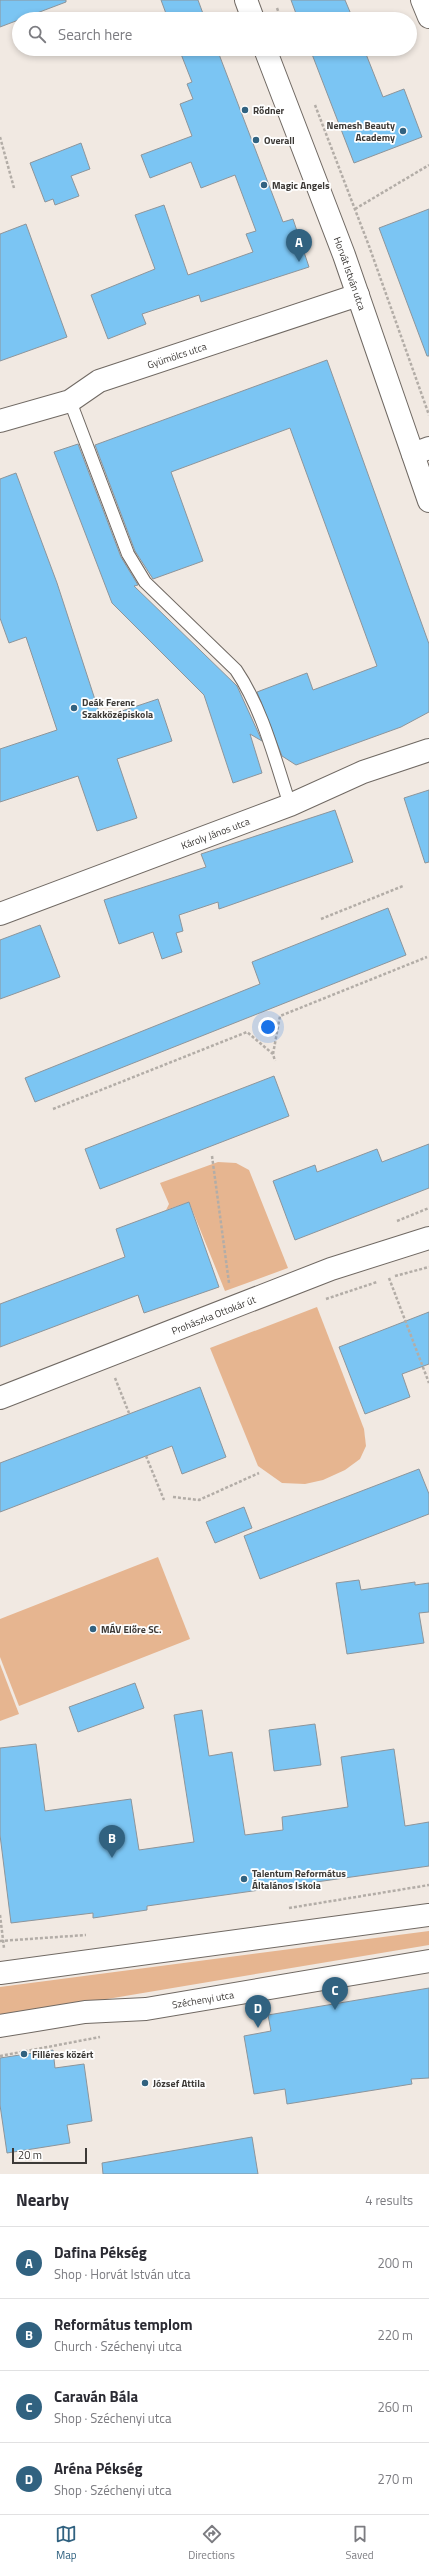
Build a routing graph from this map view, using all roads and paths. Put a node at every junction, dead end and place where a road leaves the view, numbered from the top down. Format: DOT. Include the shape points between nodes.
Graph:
graph roads {
  1 [pos="246,0"];
  2 [pos="422,0"];
  3 [pos="250,12"];
  4 [pos="429,17"];
  5 [pos="268,56"];
  6 [pos="0,137"];
  7 [pos="429,165"];
  8 [pos="14,188"];
  9 [pos="355,209"];
  10 [pos="358,295"];
  11 [pos="70,401"];
  12 [pos="0,421"];
  13 [pos="421,451"];
  14 [pos="429,501"];
  15 [pos="429,750"];
  16 [pos="290,805"];
  17 [pos="403,886"];
  18 [pos="0,914"];
  19 [pos="321,919"];
  20 [pos="427,957"];
  21 [pos="273,1054"];
  22 [pos="275,1061"];
  23 [pos="53,1109"];
  24 [pos="212,1156"];
  25 [pos="429,1238"];
  26 [pos="390,1278"];
  27 [pos="230,1289"];
  28 [pos="115,1377"];
  29 [pos="429,1383"];
  30 [pos="0,1398"];
  31 [pos="129,1413"];
  32 [pos="146,1456"];
  33 [pos="259,1473"];
  34 [pos="173,1497"];
  35 [pos="164,1500"];
  36 [pos="429,1885"];
  37 [pos="283,1909"];
  38 [pos="0,1915"];
  39 [pos="429,1915"];
  40 [pos="89,1935"];
  41 [pos="2,1941"];
  42 [pos="429,1961"];
  43 [pos="2,1973"];
  44 [pos="0,2026"];
  1 -- 3 [label="main road"];
  2 -- 4 [label="main road"];
  5 -- 10 [label="main road, Horvát István utca"];
  6 -- 8 [label="path"];
  7 -- 9 [label="path"];
  10 -- 11 [label="main road, Gyümölcs utca" via="99,381"];
  10 -- 13 [label="main road, Horvát István utca"];
  11 -- 12 [label="main road, Gyümölcs utca"];
  11 -- 16 [label="lane" via="128,554 145,582 236,670 245,683"];
  13 -- 14 [label="main road, Horvát István utca"];
  15 -- 16 [label="main road, Károly János utca" via="362,772"];
  16 -- 18 [label="main road, Károly János utca"];
  17 -- 19 [label="path"];
  20 -- 21 [label="path" via="280,1016"];
  21 -- 22 [label="path"];
  21 -- 23 [label="path" via="247,1032"];
  24 -- 27 [label="path"];
  25 -- 30 [label="main road, Prohászka Ottokár út" via="331,1269"];
  26 -- 29 [label="path"];
  28 -- 31 [label="path"];
  32 -- 35 [label="path"];
  33 -- 34 [label="path" via="199,1500"];
  36 -- 37 [label="path"];
  38 -- 41 [label="path"];
  39 -- 43 [label="main road"];
  40 -- 41 [label="path"];
  41 -- 43 [label="path"];
  42 -- 44 [label="main road, Széchenyi utca" via="146,2009 85,2012"];
}
